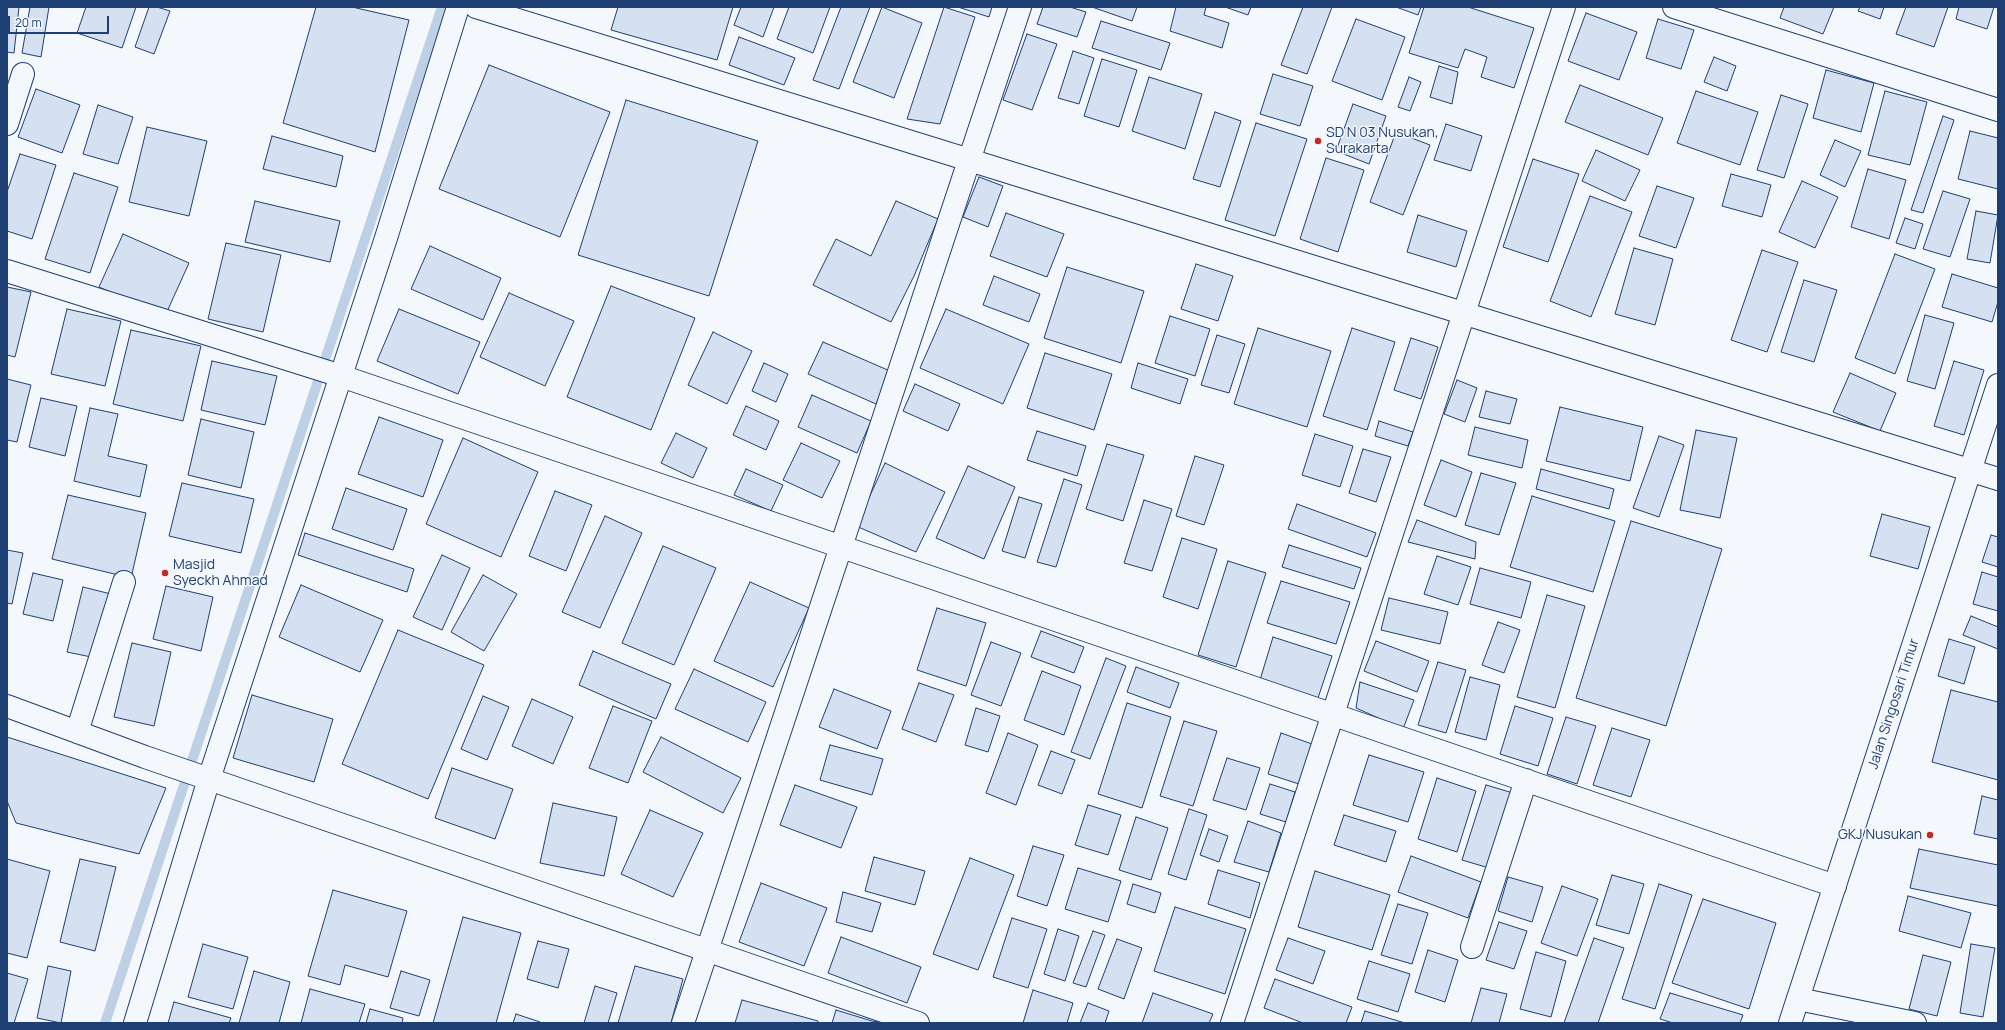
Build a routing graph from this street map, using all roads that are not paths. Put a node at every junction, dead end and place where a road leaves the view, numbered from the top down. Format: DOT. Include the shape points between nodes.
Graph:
graph roads {
  1 [pos="458,7"];
  2 [pos="476,7"];
  3 [pos="1020,7"];
  4 [pos="1564,7"];
  5 [pos="1674,7"];
  6 [pos="23,74"];
  7 [pos="1998,110"];
  8 [pos="7,124"];
  9 [pos="969,160"];
  10 [pos="7,271"];
  11 [pos="1464,314"];
  12 [pos="338,375"];
  13 [pos="1998,385"];
  14 [pos="1970,470"];
  15 [pos="1998,479"];
  16 [pos="841,546"];
  17 [pos="124,582"];
  18 [pos="7,706"];
  19 [pos="1333,714"];
  20 [pos="77,732"];
  21 [pos="205,777"];
  22 [pos="1526,780"];
  23 [pos="1835,886"];
  24 [pos="1472,947"];
  25 [pos="707,950"];
  26 [pos="1798,999"];
  27 [pos="135,1023"];
  28 [pos="683,1023"];
  29 [pos="918,1023"];
  30 [pos="1232,1023"];
  31 [pos="1790,1023"];
  32 [pos="1915,1023"];
  1 -- 12 [label="street"];
  2 -- 9 [label="street"];
  3 -- 9 [label="street"];
  4 -- 11 [label="street"];
  5 -- 7 [label="street"];
  6 -- 8 [label="street"];
  9 -- 11 [label="street"];
  9 -- 16 [label="street"];
  10 -- 12 [label="street"];
  11 -- 14 [label="street"];
  11 -- 19 [label="street"];
  12 -- 16 [label="street"];
  12 -- 21 [label="street"];
  13 -- 14 [label="street, Jalan Singosari Timur"];
  14 -- 15 [label="street"];
  14 -- 23 [label="street, Jalan Singosari Timur"];
  16 -- 19 [label="street"];
  16 -- 25 [label="street"];
  17 -- 20 [label="street"];
  18 -- 20 [label="street"];
  19 -- 22 [label="street"];
  19 -- 30 [label="street"];
  20 -- 21 [label="street"];
  21 -- 25 [label="street"];
  21 -- 27 [label="street"];
  22 -- 23 [label="street"];
  22 -- 24 [label="street"];
  23 -- 26 [label="street, Jalan Singosari Timur"];
  25 -- 28 [label="street"];
  25 -- 29 [label="street"];
  26 -- 31 [label="street, Jalan Singosari Timur"];
  26 -- 32 [label="street"];
}
